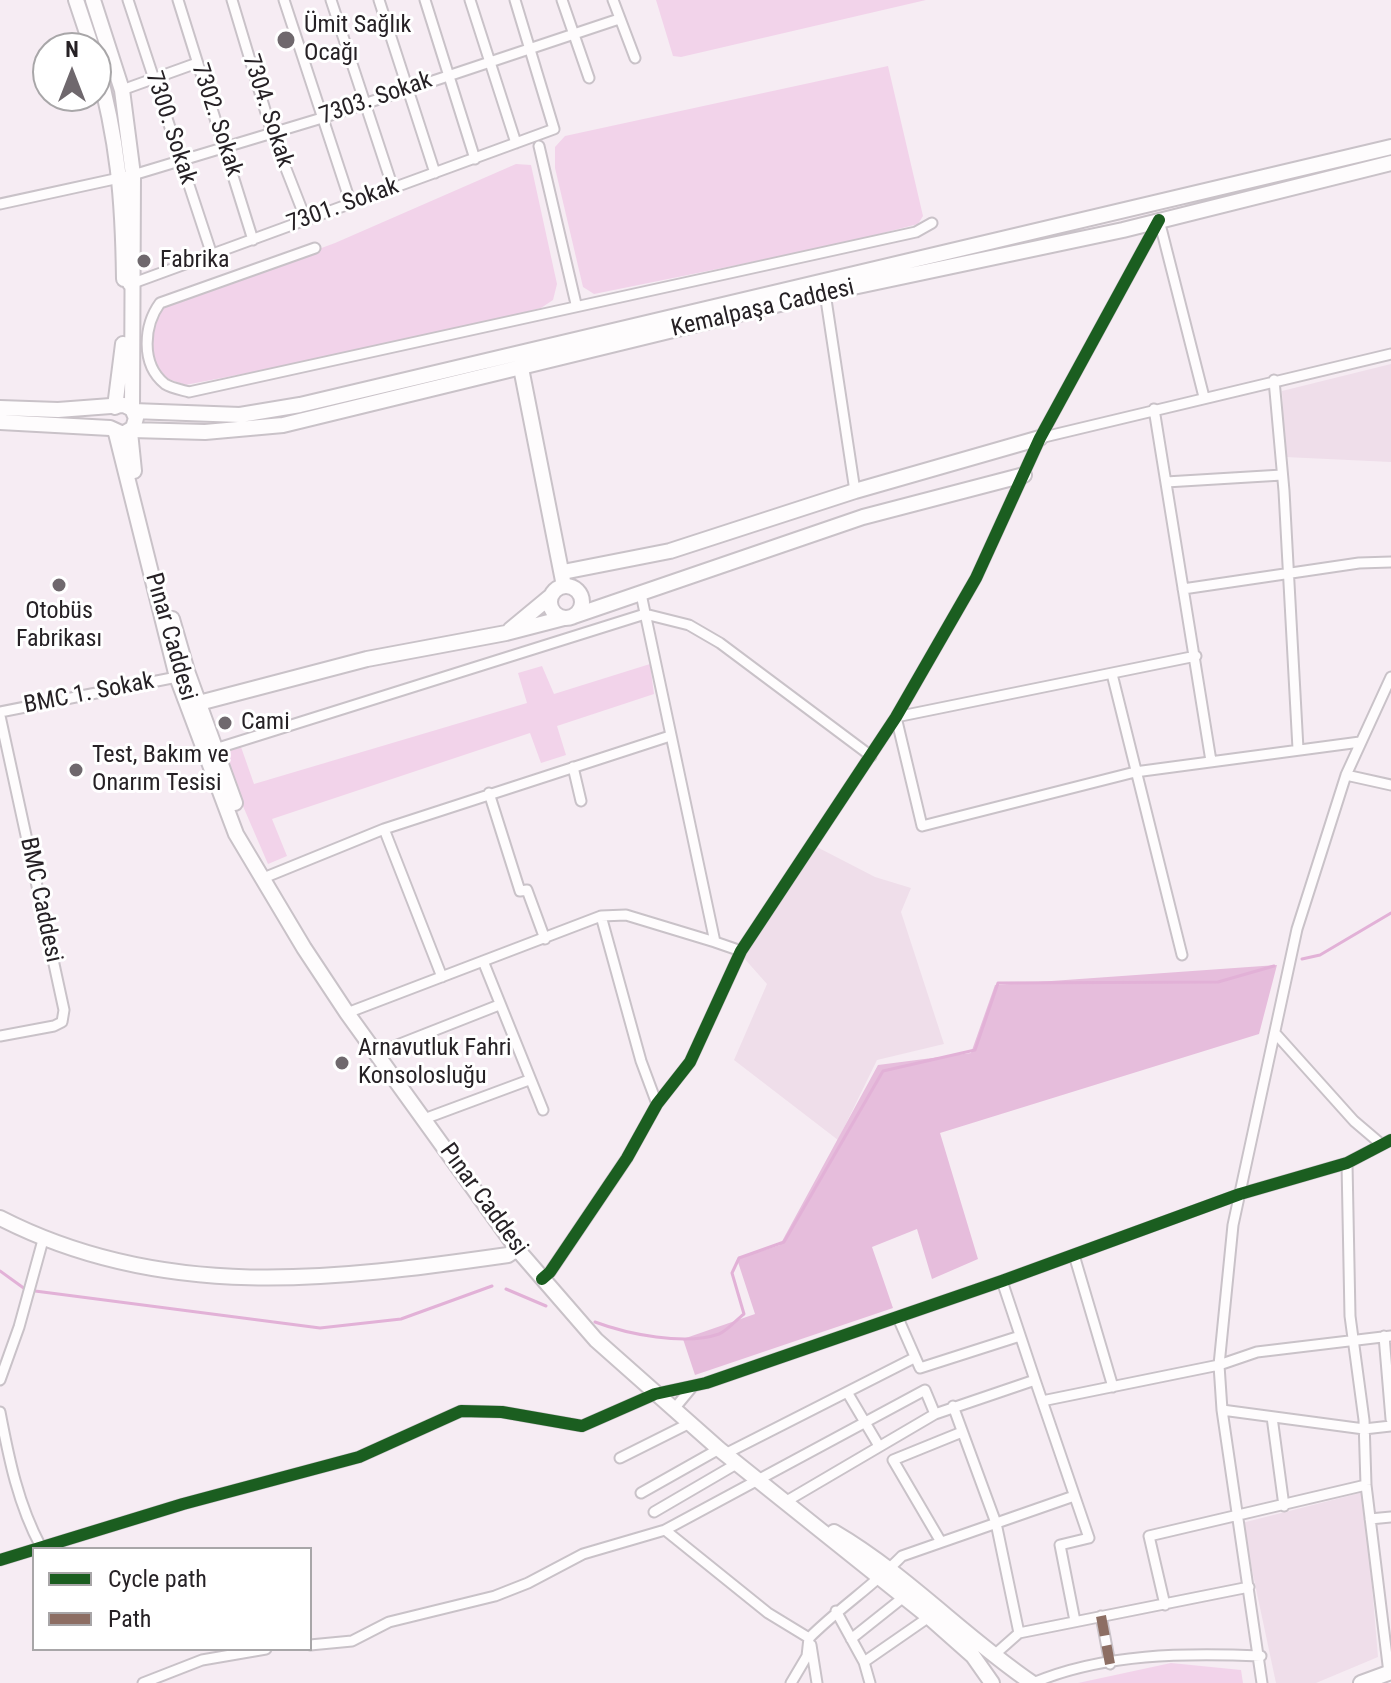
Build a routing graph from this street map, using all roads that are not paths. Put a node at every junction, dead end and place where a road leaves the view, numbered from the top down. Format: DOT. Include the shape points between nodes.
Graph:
graph roads {
  1 [pos="76,0"];
  2 [pos="93,0"];
  3 [pos="128,0"];
  4 [pos="178,0"];
  5 [pos="232,0"];
  6 [pos="284,0"];
  7 [pos="331,0"];
  8 [pos="379,0"];
  9 [pos="425,0"];
  10 [pos="470,0"];
  11 [pos="515,0"];
  12 [pos="562,0"];
  13 [pos="613,0"];
  14 [pos="619,19"];
  15 [pos="87,32"];
  16 [pos="574,35"];
  17 [pos="531,47"];
  18 [pos="635,58"];
  19 [pos="490,60"];
  20 [pos="197,63"];
  21 [pos="447,74"];
  22 [pos="153,78"];
  23 [pos="589,78"];
  24 [pos="408,88"];
  25 [pos="122,90"];
  26 [pos="364,103"];
  27 [pos="110,112"];
  28 [pos="322,118"];
  29 [pos="272,133"];
  30 [pos="516,143"];
  31 [pos="225,145"];
  32 [pos="539,146"];
  33 [pos="1391,147"];
  34 [pos="475,159"];
  35 [pos="181,160"];
  36 [pos="1391,163"];
  37 [pos="435,173"];
  38 [pos="127,177"];
  39 [pos="393,188"];
  40 [pos="0,204"];
  41 [pos="351,204"];
  42 [pos="306,220"];
  43 [pos="1159,220"];
  44 [pos="932,223"];
  45 [pos="253,240"];
  46 [pos="315,248"];
  47 [pos="212,255"];
  48 [pos="129,285"];
  49 [pos="825,293"];
  50 [pos="576,304"];
  51 [pos="1391,354"];
  52 [pos="521,368"];
  53 [pos="1274,380"];
  54 [pos="1204,397"];
  55 [pos="114,407"];
  56 [pos="0,408"];
  57 [pos="1154,409"];
  58 [pos="133,410"];
  59 [pos="0,422"];
  60 [pos="122,431"];
  61 [pos="1040,438"];
  62 [pos="1024,475"];
  63 [pos="1282,475"];
  64 [pos="1166,482"];
  65 [pos="855,491"];
  66 [pos="863,517"];
  67 [pos="1391,562"];
  68 [pos="1287,573"];
  69 [pos="563,579"];
  70 [pos="1183,589"];
  71 [pos="579,592"];
  72 [pos="641,594"];
  73 [pos="551,596"];
  74 [pos="611,603"];
  75 [pos="645,614"];
  76 [pos="569,617"];
  77 [pos="506,633"];
  78 [pos="1196,656"];
  79 [pos="1112,674"];
  80 [pos="177,677"];
  81 [pos="1391,677"];
  82 [pos="199,703"];
  83 [pos="0,714"];
  84 [pos="896,717"];
  85 [pos="670,736"];
  86 [pos="1360,742"];
  87 [pos="215,749"];
  88 [pos="1298,749"];
  89 [pos="871,756"];
  90 [pos="1211,761"];
  91 [pos="573,767"];
  92 [pos="1135,772"];
  93 [pos="1346,775"];
  94 [pos="1391,785"];
  95 [pos="489,793"];
  96 [pos="581,801"];
  97 [pos="384,829"];
  98 [pos="261,879"];
  99 [pos="601,916"];
  100 [pos="545,939"];
  101 [pos="715,942"];
  102 [pos="741,951"];
  103 [pos="1182,955"];
  104 [pos="483,961"];
  105 [pos="442,977"];
  106 [pos="499,1005"];
  107 [pos="347,1013"];
  108 [pos="1275,1033"];
  109 [pos="0,1036"];
  110 [pos="377,1053"];
  111 [pos="529,1080"];
  112 [pos="657,1104"];
  113 [pos="543,1110"];
  114 [pos="424,1119"];
  115 [pos="1386,1142"];
  116 [pos="1347,1163"];
  117 [pos="1240,1194"];
  118 [pos="0,1218"];
  119 [pos="43,1240"];
  120 [pos="517,1249"];
  121 [pos="1074,1255"];
  122 [pos="542,1279"];
  123 [pos="1002,1281"];
  124 [pos="898,1318"];
  125 [pos="1020,1336"];
  126 [pos="1388,1336"];
  127 [pos="1354,1339"];
  128 [pos="914,1358"];
  129 [pos="1219,1365"];
  130 [pos="0,1380"];
  131 [pos="1035,1380"];
  132 [pos="693,1386"];
  133 [pos="1113,1387"];
  134 [pos="847,1392"];
  135 [pos="655,1394"];
  136 [pos="1042,1401"];
  137 [pos="953,1406"];
  138 [pos="674,1409"];
  139 [pos="1222,1410"];
  140 [pos="0,1412"];
  141 [pos="935,1414"];
  142 [pos="1272,1417"];
  143 [pos="1391,1419"];
  144 [pos="690,1423"];
  145 [pos="866,1423"];
  146 [pos="1391,1426"];
  147 [pos="1364,1429"];
  148 [pos="962,1432"];
  149 [pos="879,1446"];
  150 [pos="722,1452"];
  151 [pos="620,1458"];
  152 [pos="738,1463"];
  153 [pos="759,1482"];
  154 [pos="1366,1485"];
  155 [pos="641,1493"];
  156 [pos="1074,1496"];
  157 [pos="788,1505"];
  158 [pos="1284,1506"];
  159 [pos="654,1512"];
  160 [pos="1238,1517"];
  161 [pos="1391,1517"];
  162 [pos="1370,1519"];
  163 [pos="996,1523"];
  164 [pos="665,1530"];
  165 [pos="941,1542"];
  166 [pos="48,1546"];
  167 [pos="32,1551"];
  168 [pos="0,1560"];
  169 [pos="885,1573"];
  170 [pos="1249,1587"];
  171 [pos="905,1596"];
  172 [pos="1165,1605"];
  173 [pos="836,1611"];
  174 [pos="1101,1616"];
  175 [pos="929,1617"];
  176 [pos="1075,1621"];
  177 [pos="1019,1633"];
  178 [pos="809,1638"];
  179 [pos="851,1639"];
  180 [pos="312,1645"];
  181 [pos="244,1651"];
  182 [pos="983,1654"];
  183 [pos="1261,1656"];
  184 [pos="864,1662"];
  185 [pos="1110,1664"];
  186 [pos="1390,1673"];
  187 [pos="143,1683"];
  188 [pos="791,1683"];
  189 [pos="817,1683"];
  190 [pos="870,1683"];
  191 [pos="992,1683"];
  192 [pos="1032,1683"];
  193 [pos="1262,1683"];
  194 [pos="1361,1683"];
  1 -- 15 [label="main road"];
  2 -- 25 [label="main road"];
  3 -- 22 [label="street, 7300. Sokak"];
  4 -- 20 [label="street, 7302. Sokak"];
  5 -- 29 [label="street, 7304. Sokak"];
  6 -- 28 [label="street"];
  7 -- 26 [label="street"];
  8 -- 24 [label="street"];
  9 -- 21 [label="street"];
  10 -- 19 [label="street"];
  11 -- 17 [label="street"];
  12 -- 16 [label="street"];
  13 -- 14 [label="street"];
  14 -- 16 [label="street, 7303. Sokak"];
  14 -- 18 [label="street"];
  16 -- 17 [label="street, 7303. Sokak"];
  16 -- 23 [label="street"];
  17 -- 19 [label="street, 7303. Sokak"];
  17 -- 30 [label="street, 7301. Sokak" via="554,129"];
  19 -- 21 [label="street, 7303. Sokak"];
  19 -- 30 [label="street"];
  20 -- 22 [label="street"];
  20 -- 31 [label="street, 7302. Sokak"];
  21 -- 24 [label="street, 7303. Sokak"];
  21 -- 34 [label="street"];
  22 -- 25 [label="street"];
  22 -- 35 [label="street, 7300. Sokak"];
  24 -- 26 [label="street, 7303. Sokak"];
  24 -- 37 [label="street"];
  25 -- 38 [label="main road"];
  26 -- 28 [label="street, 7303. Sokak"];
  26 -- 39 [label="street"];
  27 -- 38 [label="main road"];
  28 -- 29 [label="street, 7303. Sokak"];
  28 -- 41 [label="street"];
  29 -- 31 [label="street, 7303. Sokak"];
  29 -- 42 [label="street, 7304. Sokak"];
  30 -- 34 [label="street, 7301. Sokak"];
  31 -- 35 [label="street, 7303. Sokak"];
  31 -- 45 [label="street, 7302. Sokak"];
  32 -- 50 [label="street"];
  33 -- 58 [label="main road, Kemalpaşa Caddesi" via="300,405 228,416"];
  34 -- 37 [label="street, 7301. Sokak"];
  35 -- 38 [label="street, 7303. Sokak"];
  35 -- 47 [label="street, 7300. Sokak"];
  36 -- 43 [label="main road, Kemalpaşa Caddesi"];
  37 -- 39 [label="street, 7301. Sokak"];
  38 -- 40 [label="street, 7303. Sokak"];
  38 -- 48 [label="main road"];
  39 -- 41 [label="street, 7301. Sokak"];
  41 -- 42 [label="street, 7301. Sokak"];
  42 -- 45 [label="street, 7301. Sokak"];
  43 -- 49 [label="main road, Kemalpaşa Caddesi"];
  43 -- 54 [label="street"];
  43 -- 61 [label="street"];
  44 -- 50 [label="street" via="916,232"];
  45 -- 47 [label="street, 7301. Sokak"];
  46 -- 50 [label="street" via="160,303 148,319 146,339 153,369 166,385 189,392"];
  47 -- 48 [label="street, 7301. Sokak"];
  48 -- 55 [label="main road"];
  48 -- 58 [label="main road"];
  49 -- 52 [label="main road, Kemalpaşa Caddesi"];
  49 -- 65 [label="street"];
  51 -- 53 [label="street"];
  52 -- 60 [label="main road, Kemalpaşa Caddesi" via="283,425 205,432"];
  52 -- 69 [label="main road"];
  53 -- 54 [label="street"];
  53 -- 63 [label="street"];
  54 -- 57 [label="street"];
  55 -- 56 [label="main road, Kemalpaşa Caddesi"];
  55 -- 58 [label="main road, Kemalpaşa Caddesi"];
  55 -- 60 [label="main road" via="108,416"];
  57 -- 61 [label="street"];
  57 -- 64 [label="street"];
  58 -- 60 [label="main road" via="136,421"];
  59 -- 60 [label="main road, Kemalpaşa Caddesi"];
  60 -- 80 [label="main road, Pınar Caddesi"];
  60 -- 82 [label="main road, Pınar Caddesi"];
  61 -- 62 [label="street"];
  61 -- 65 [label="main road"];
  62 -- 66 [label="main road"];
  62 -- 84 [label="street" via="976,578"];
  63 -- 64 [label="street"];
  63 -- 68 [label="street"];
  64 -- 70 [label="street"];
  65 -- 66 [label="main road"];
  65 -- 69 [label="main road" via="670,551"];
  66 -- 72 [label="main road"];
  67 -- 68 [label="street"];
  68 -- 70 [label="street"];
  68 -- 88 [label="street"];
  69 -- 71 [label="main road"];
  69 -- 73 [label="main road"];
  70 -- 78 [label="street"];
  71 -- 74 [label="main road"];
  71 -- 76 [label="main road" via="581,607"];
  72 -- 74 [label="main road"];
  72 -- 75 [label="street"];
  73 -- 76 [label="main road" via="552,610"];
  73 -- 77 [label="main road"];
  74 -- 76 [label="main road"];
  75 -- 85 [label="street"];
  75 -- 87 [label="street"];
  75 -- 89 [label="street" via="689,625 720,643"];
  76 -- 77 [label="main road"];
  77 -- 82 [label="main road" via="367,659"];
  78 -- 79 [label="street"];
  78 -- 90 [label="street"];
  79 -- 84 [label="street"];
  79 -- 92 [label="street"];
  80 -- 83 [label="street, BMC 1. Sokak"];
  80 -- 98 [label="main road, Pınar Caddesi" via="236,834"];
  81 -- 86 [label="street"];
  82 -- 87 [label="main road, Pınar Caddesi"];
  83 -- 109 [label="street, BMC Caddesi" via="64,1010 62,1022 54,1026"];
  84 -- 89 [label="street"];
  84 -- 92 [label="street" via="922,826"];
  85 -- 91 [label="street"];
  85 -- 101 [label="street"];
  86 -- 88 [label="street"];
  86 -- 93 [label="street"];
  87 -- 98 [label="main road, Pınar Caddesi"];
  88 -- 90 [label="street"];
  89 -- 102 [label="street"];
  90 -- 92 [label="street"];
  91 -- 95 [label="street"];
  91 -- 96 [label="street"];
  92 -- 103 [label="street"];
  93 -- 94 [label="street"];
  93 -- 108 [label="street" via="1297,929"];
  95 -- 97 [label="street"];
  95 -- 100 [label="street" via="520,891 527,890"];
  97 -- 98 [label="street"];
  97 -- 105 [label="street"];
  98 -- 107 [label="main road, Pınar Caddesi"];
  99 -- 100 [label="street"];
  99 -- 101 [label="street" via="626,915"];
  99 -- 112 [label="street"];
  100 -- 104 [label="street"];
  101 -- 102 [label="street"];
  102 -- 112 [label="street" via="690,1062"];
  104 -- 105 [label="street"];
  104 -- 106 [label="street"];
  105 -- 107 [label="street"];
  106 -- 110 [label="street"];
  106 -- 111 [label="street"];
  107 -- 110 [label="main road, Pınar Caddesi"];
  108 -- 115 [label="street" via="1354,1121"];
  108 -- 117 [label="street"];
  110 -- 114 [label="main road, Pınar Caddesi"];
  111 -- 113 [label="street"];
  111 -- 114 [label="street"];
  112 -- 122 [label="street" via="627,1158"];
  114 -- 120 [label="main road, Pınar Caddesi"];
  115 -- 116 [label="street"];
  116 -- 117 [label="street"];
  116 -- 127 [label="street"];
  117 -- 121 [label="street"];
  117 -- 129 [label="street"];
  118 -- 119 [label="main road"];
  119 -- 120 [label="main road" via="143,1269 305,1278 443,1265"];
  119 -- 130 [label="street"];
  120 -- 122 [label="main road, Pınar Caddesi"];
  121 -- 123 [label="street"];
  121 -- 133 [label="street"];
  122 -- 135 [label="main road, Pınar Caddesi" via="596,1340"];
  123 -- 124 [label="street"];
  123 -- 125 [label="street"];
  124 -- 128 [label="street"];
  124 -- 132 [label="street"];
  125 -- 128 [label="street" via="920,1368"];
  125 -- 131 [label="street"];
  126 -- 127 [label="street"];
  126 -- 143 [label="street"];
  127 -- 129 [label="street" via="1257,1352"];
  127 -- 147 [label="street"];
  128 -- 134 [label="street"];
  129 -- 133 [label="street"];
  129 -- 139 [label="street"];
  131 -- 136 [label="street"];
  131 -- 137 [label="street"];
  132 -- 135 [label="street"];
  132 -- 138 [label="street"];
  133 -- 136 [label="street"];
  134 -- 145 [label="street"];
  134 -- 150 [label="street"];
  135 -- 138 [label="main road, Pınar Caddesi"];
  135 -- 166 [label="street" via="582,1426 502,1412 461,1411 359,1457"];
  136 -- 156 [label="street"];
  137 -- 141 [label="street"];
  137 -- 148 [label="street"];
  138 -- 144 [label="main road, Pınar Caddesi"];
  139 -- 142 [label="street"];
  139 -- 160 [label="street"];
  140 -- 166 [label="street" via="25,1515"];
  141 -- 145 [label="street" via="925,1390"];
  141 -- 149 [label="street"];
  142 -- 147 [label="street"];
  142 -- 158 [label="street"];
  144 -- 150 [label="main road, Pınar Caddesi"];
  144 -- 151 [label="street"];
  145 -- 149 [label="street"];
  145 -- 153 [label="street"];
  146 -- 147 [label="street"];
  147 -- 154 [label="street"];
  148 -- 163 [label="street"];
  148 -- 165 [label="street" via="893,1460"];
  149 -- 157 [label="street"];
  150 -- 152 [label="main road, Pınar Caddesi"];
  150 -- 155 [label="street"];
  152 -- 153 [label="main road, Pınar Caddesi"];
  152 -- 159 [label="street"];
  153 -- 157 [label="main road, Pınar Caddesi"];
  153 -- 164 [label="street"];
  154 -- 158 [label="street"];
  154 -- 162 [label="street"];
  156 -- 163 [label="street"];
  156 -- 176 [label="street" via="1089,1538 1060,1545"];
  157 -- 169 [label="main road, Pınar Caddesi"];
  158 -- 160 [label="street"];
  160 -- 170 [label="street"];
  160 -- 172 [label="street" via="1149,1536"];
  161 -- 162 [label="street"];
  162 -- 186 [label="street"];
  163 -- 165 [label="street"];
  163 -- 177 [label="street"];
  164 -- 178 [label="street" via="768,1613"];
  164 -- 180 [label="street" via="583,1554 495,1596 389,1622 352,1641"];
  165 -- 169 [label="street" via="902,1556"];
  167 -- 168 [label="street"];
  169 -- 171 [label="main road, Pınar Caddesi"];
  169 -- 173 [label="street"];
  169 -- 182 [label="main road, Pınar Caddesi"];
  170 -- 172 [label="street"];
  170 -- 183 [label="street"];
  171 -- 175 [label="main road, Pınar Caddesi"];
  171 -- 179 [label="street"];
  172 -- 174 [label="street"];
  173 -- 178 [label="street"];
  173 -- 179 [label="street"];
  174 -- 176 [label="street"];
  174 -- 185 [label="street"];
  175 -- 182 [label="main road, Pınar Caddesi"];
  175 -- 184 [label="street"];
  176 -- 177 [label="street"];
  177 -- 182 [label="street"];
  178 -- 188 [label="street" via="807,1656"];
  178 -- 189 [label="street"];
  179 -- 184 [label="street"];
  181 -- 187 [label="street" via="202,1660"];
  182 -- 191 [label="main road"];
  182 -- 192 [label="main road, Pınar Caddesi"];
  183 -- 185 [label="street" via="1174,1653"];
  183 -- 193 [label="street"];
  184 -- 190 [label="street"];
  185 -- 192 [label="street" via="1063,1671"];
  186 -- 194 [label="main road"];
}
